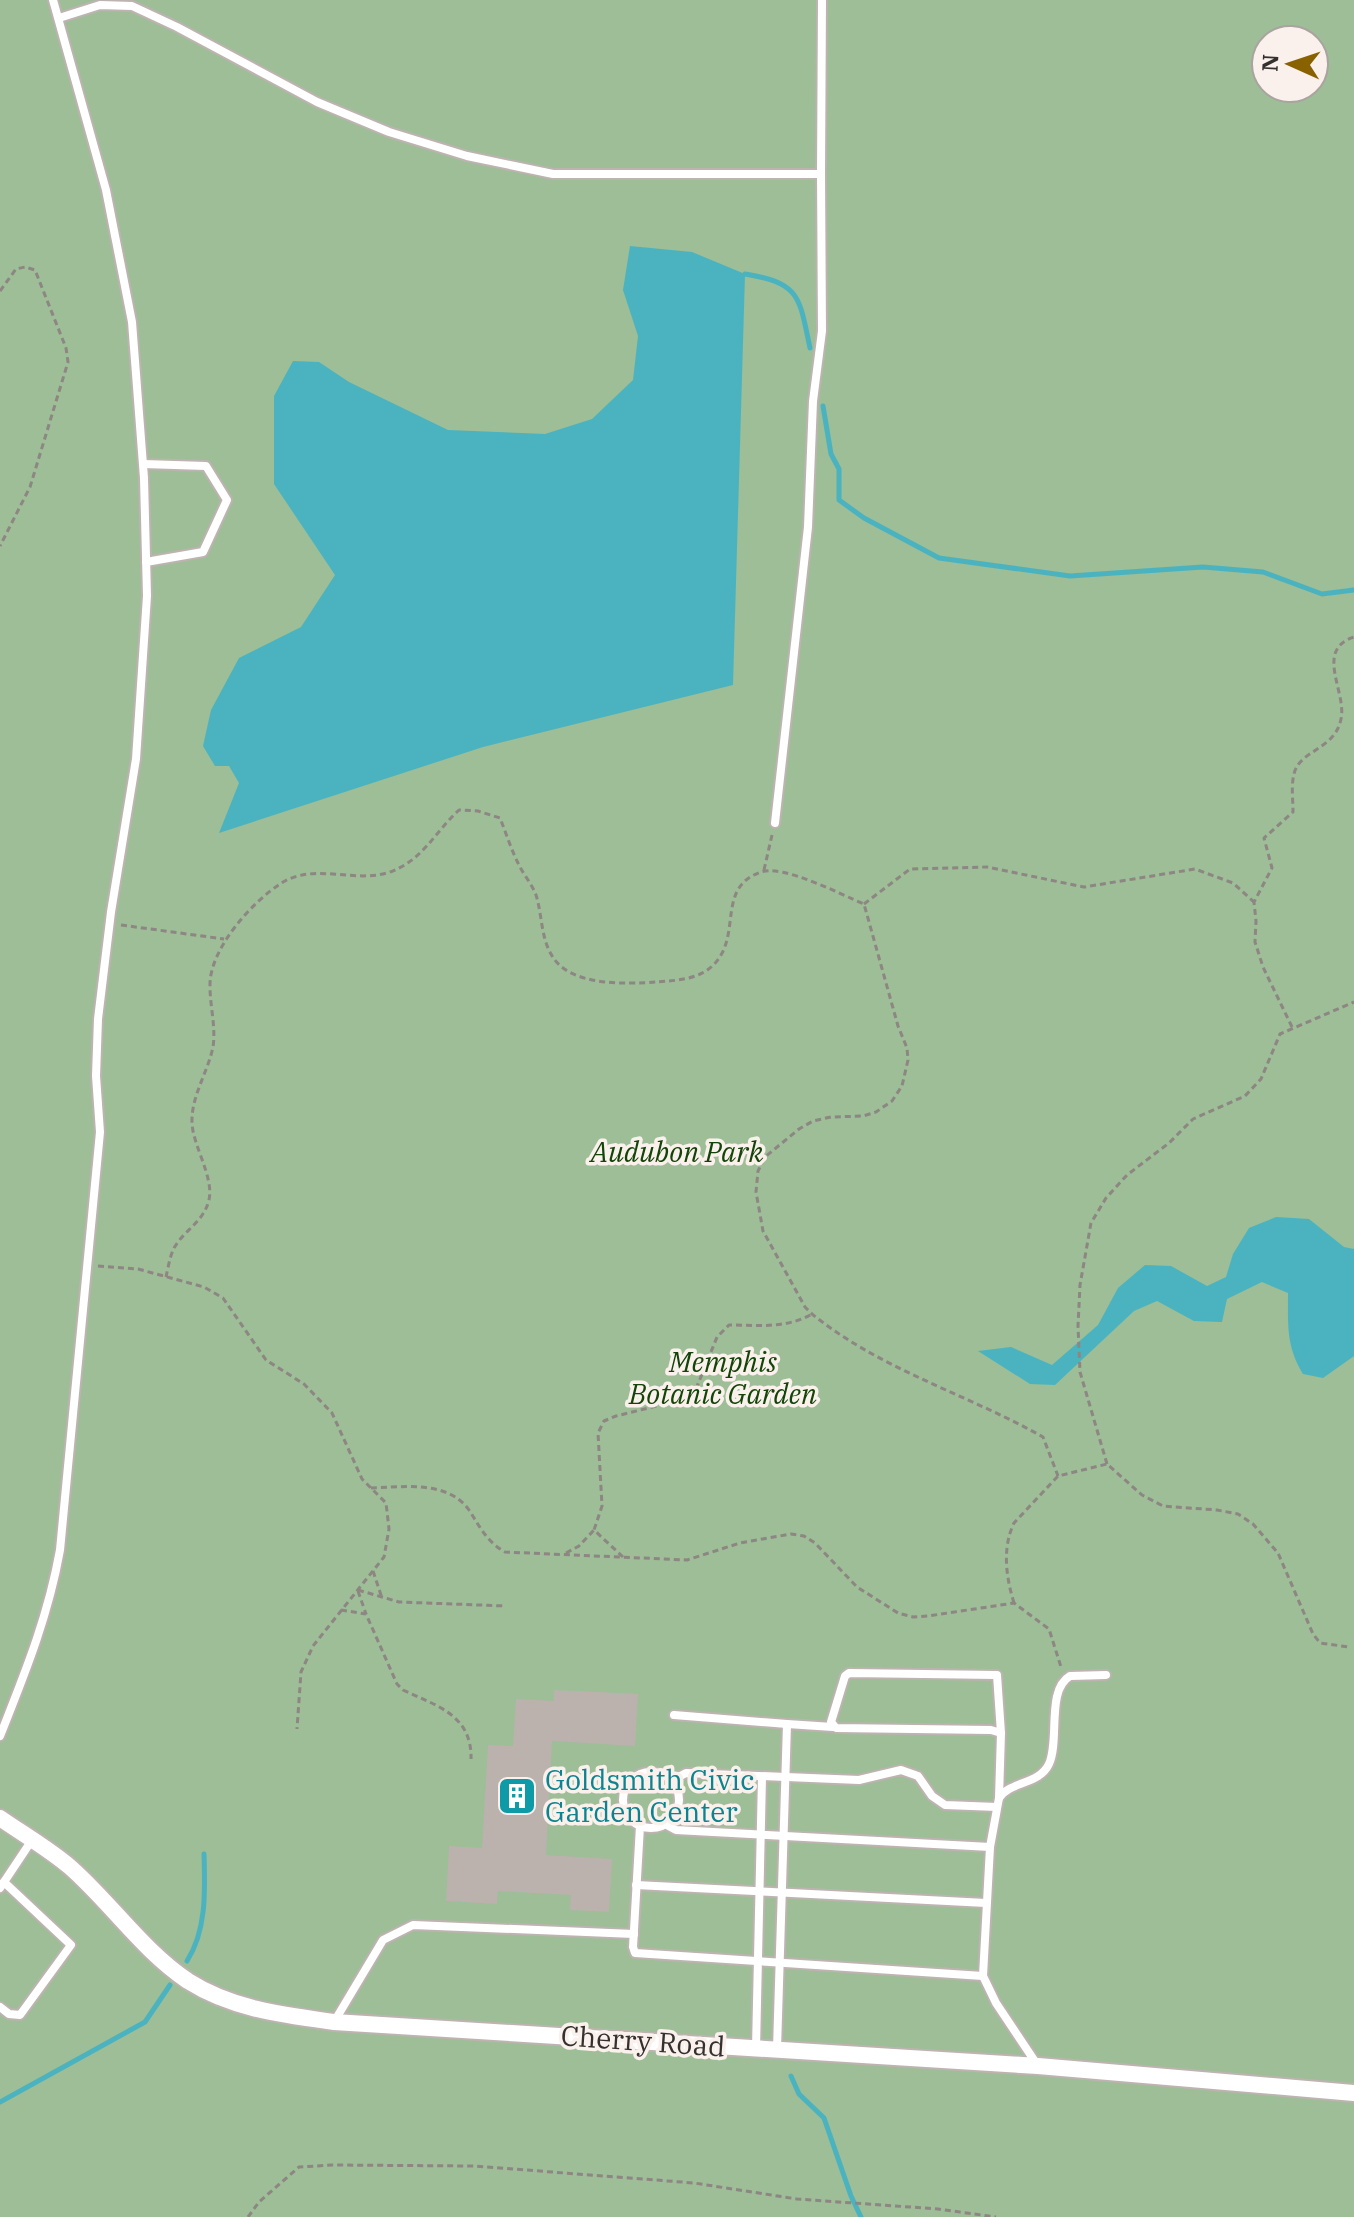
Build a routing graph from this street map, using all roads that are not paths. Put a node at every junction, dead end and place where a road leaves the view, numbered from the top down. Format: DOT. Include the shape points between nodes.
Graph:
graph roads {
  1 [pos="53,0"];
  2 [pos="822,0"];
  3 [pos="59,18"];
  4 [pos="821,174"];
  5 [pos="143,464"];
  6 [pos="146,562"];
  7 [pos="775,823"];
  8 [pos="1106,1675"];
  9 [pos="674,1715"];
  10 [pos="787,1724"];
  11 [pos="833,1727"];
  12 [pos="1001,1733"];
  13 [pos="0,1736"];
  14 [pos="762,1777"];
  15 [pos="785,1777"];
  16 [pos="671,1781"];
  17 [pos="998,1803"];
  18 [pos="0,1818"];
  19 [pos="665,1824"];
  20 [pos="640,1826"];
  21 [pos="761,1833"];
  22 [pos="783,1834"];
  23 [pos="32,1840"];
  24 [pos="990,1847"];
  25 [pos="2,1885"];
  26 [pos="636,1885"];
  27 [pos="760,1891"];
  28 [pos="782,1892"];
  29 [pos="986,1903"];
  30 [pos="634,1934"];
  31 [pos="758,1962"];
  32 [pos="780,1964"];
  33 [pos="983,1976"];
  34 [pos="0,2007"];
  35 [pos="334,2022"];
  36 [pos="756,2048"];
  37 [pos="777,2050"];
  38 [pos="1038,2066"];
  39 [pos="1354,2093"];
  1 -- 3 [label="lane"];
  2 -- 4 [label="lane"];
  3 -- 4 [label="lane" via="100,5 132,6 317,102 389,132 553,174"];
  3 -- 5 [label="lane" via="106,190 132,322"];
  4 -- 7 [label="lane" via="822,331 808,527"];
  5 -- 6 [label="lane"];
  5 -- 6 [label="lane" via="206,466 227,500 203,552"];
  6 -- 13 [label="lane" via="136,759 98,1019 100,1132 58,1562 51,1599"];
  8 -- 17 [label="lane" via="1064,1679 1058,1688 1050,1762 1042,1774 1003,1792"];
  9 -- 10 [label="lane"];
  10 -- 11 [label="lane"];
  10 -- 15 [label="lane"];
  11 -- 12 [label="lane"];
  11 -- 12 [label="lane" via="834,1708 849,1673 992,1673 998,1680"];
  12 -- 17 [label="lane"];
  14 -- 15 [label="lane"];
  14 -- 16 [label="lane" via="686,1773"];
  14 -- 21 [label="lane"];
  15 -- 17 [label="lane" via="859,1780 901,1770 918,1776 945,1805"];
  15 -- 22 [label="lane"];
  16 -- 19 [label="lane" via="678,1804"];
  16 -- 20 [label="lane" via="644,1772 628,1783 624,1810"];
  17 -- 24 [label="lane"];
  18 -- 23 [label="street, Cherry Road"];
  19 -- 20 [label="lane"];
  19 -- 21 [label="lane" via="676,1830"];
  20 -- 26 [label="lane"];
  21 -- 22 [label="lane"];
  21 -- 27 [label="lane"];
  22 -- 24 [label="lane"];
  22 -- 28 [label="lane"];
  23 -- 25 [label="lane"];
  23 -- 35 [label="street, Cherry Road" via="69,1867 188,1981 252,2009"];
  24 -- 29 [label="lane"];
  25 -- 34 [label="lane" via="71,1945 20,2015"];
  26 -- 27 [label="lane"];
  26 -- 30 [label="lane"];
  27 -- 28 [label="lane"];
  27 -- 31 [label="lane"];
  28 -- 29 [label="lane"];
  28 -- 32 [label="lane"];
  29 -- 33 [label="lane"];
  30 -- 31 [label="lane" via="633,1947 640,1955"];
  30 -- 35 [label="lane" via="413,1925 383,1940"];
  31 -- 32 [label="lane"];
  31 -- 36 [label="lane"];
  32 -- 33 [label="lane"];
  32 -- 37 [label="lane"];
  33 -- 38 [label="lane"];
  35 -- 36 [label="street, Cherry Road"];
  36 -- 37 [label="street, Cherry Road"];
  37 -- 38 [label="street, Cherry Road"];
  38 -- 39 [label="street, Cherry Road"];
}
